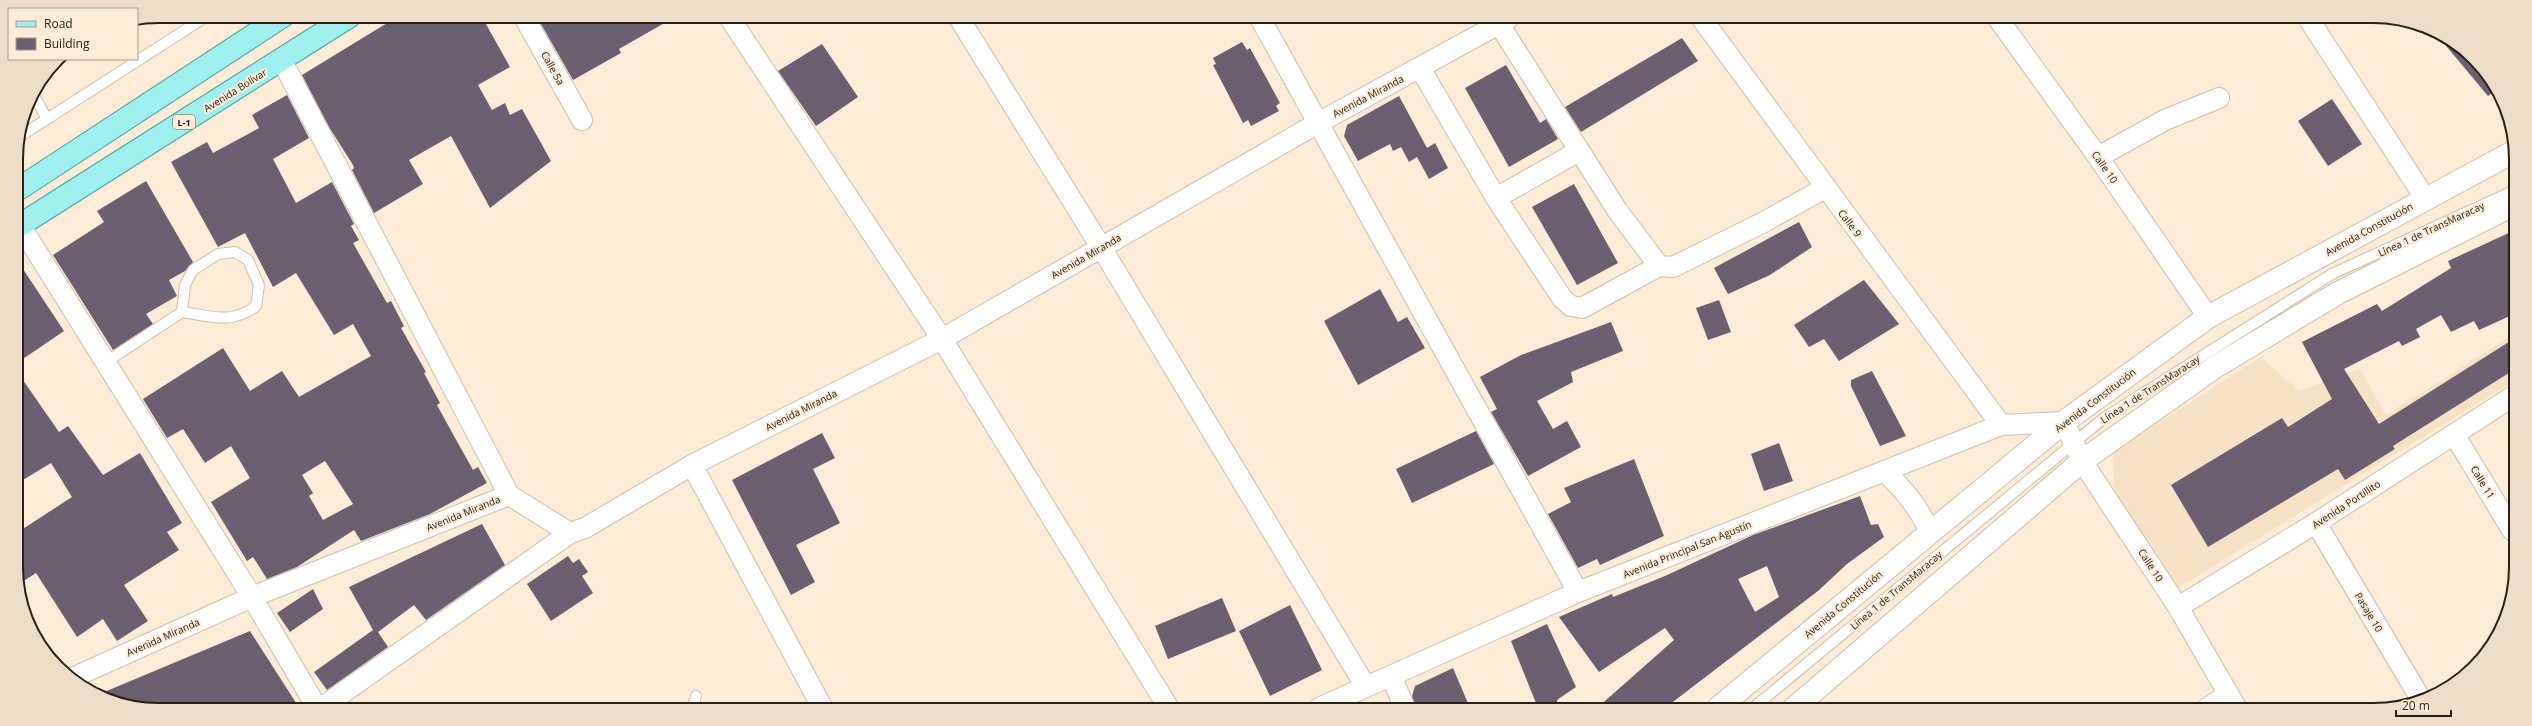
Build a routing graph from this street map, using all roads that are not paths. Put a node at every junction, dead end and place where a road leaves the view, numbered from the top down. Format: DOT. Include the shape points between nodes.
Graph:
graph roads {
  1 [pos="196,23"];
  2 [pos="272,23"];
  3 [pos="339,23"];
  4 [pos="527,23"];
  5 [pos="733,23"];
  6 [pos="962,23"];
  7 [pos="1263,23"];
  8 [pos="1502,23"];
  9 [pos="1505,23"];
  10 [pos="1705,23"];
  11 [pos="2001,23"];
  12 [pos="2311,23"];
  13 [pos="282,61"];
  14 [pos="1420,68"];
  15 [pos="2219,98"];
  16 [pos="37,99"];
  17 [pos="47,119"];
  18 [pos="582,120"];
  19 [pos="1318,123"];
  20 [pos="26,133"];
  21 [pos="1579,151"];
  22 [pos="2509,154"];
  23 [pos="2098,157"];
  24 [pos="23,185"];
  25 [pos="1825,188"];
  26 [pos="2509,193"];
  27 [pos="1496,198"];
  28 [pos="2425,198"];
  29 [pos="2509,207"];
  30 [pos="23,223"];
  31 [pos="23,234"];
  32 [pos="1101,247"];
  33 [pos="1659,266"];
  34 [pos="182,312"];
  35 [pos="2208,317"];
  36 [pos="942,339"];
  37 [pos="106,362"];
  38 [pos="2509,399"];
  39 [pos="2064,422"];
  40 [pos="2001,425"];
  41 [pos="2454,434"];
  42 [pos="2078,452"];
  43 [pos="692,465"];
  44 [pos="1884,471"];
  45 [pos="509,495"];
  46 [pos="2316,523"];
  47 [pos="2509,525"];
  48 [pos="1930,532"];
  49 [pos="570,533"];
  50 [pos="1578,592"];
  51 [pos="252,597"];
  52 [pos="2178,607"];
  53 [pos="77,676"];
  54 [pos="1391,676"];
  55 [pos="1366,687"];
  56 [pos="2418,695"];
  57 [pos="696,696"];
  58 [pos="2233,702"];
  59 [pos="314,703"];
  60 [pos="328,703"];
  61 [pos="693,703"];
  62 [pos="820,703"];
  63 [pos="1166,703"];
  64 [pos="1330,703"];
  65 [pos="1403,703"];
  66 [pos="1724,703"];
  67 [pos="1759,703"];
  68 [pos="1799,703"];
  1 -- 17 [label="lane"];
  2 -- 24 [label="main road"];
  3 -- 13 [label="main road, Avenida Bolívar / L-1"];
  4 -- 18 [label="street, Calle 5a"];
  5 -- 36 [label="street"];
  6 -- 32 [label="street"];
  7 -- 19 [label="street"];
  8 -- 14 [label="street, Avenida Miranda"];
  9 -- 21 [label="street"];
  10 -- 25 [label="street, Calle 9"];
  11 -- 23 [label="street, Calle 10"];
  12 -- 28 [label="street"];
  13 -- 30 [label="main road, Avenida Bolívar / L-1"];
  13 -- 45 [label="street"];
  14 -- 19 [label="street, Avenida Miranda"];
  14 -- 27 [label="street"];
  15 -- 23 [label="street" via="2165,120"];
  16 -- 17 [label="lane"];
  17 -- 20 [label="lane"];
  19 -- 32 [label="street, Avenida Miranda"];
  19 -- 50 [label="street"];
  21 -- 27 [label="street"];
  21 -- 33 [label="street" via="1617,210"];
  22 -- 28 [label="street, Avenida Constitución"];
  23 -- 35 [label="street, Calle 10"];
  25 -- 33 [label="street" via="1678,265 1668,268"];
  25 -- 40 [label="street, Calle 9"];
  26 -- 42 [label="lane, Línea 1 de TransMaracay" via="2332,274 2104,418"];
  27 -- 33 [label="street" via="1562,298 1571,306 1582,308"];
  28 -- 35 [label="street, Avenida Constitución"];
  29 -- 42 [label="street" via="2338,293"];
  31 -- 37 [label="street"];
  32 -- 36 [label="street, Avenida Miranda"];
  32 -- 55 [label="street"];
  34 -- 34 [label="lane" via="226,319 244,315 256,306 259,285 248,260 235,252 218,254 193,270 185,285"];
  34 -- 37 [label="lane"];
  35 -- 39 [label="street, Avenida Constitución"];
  36 -- 43 [label="street, Avenida Miranda"];
  36 -- 63 [label="street"];
  37 -- 51 [label="street"];
  38 -- 41 [label="street, Avenida Portillito"];
  39 -- 40 [label="street, Avenida Principal San Agustín"];
  39 -- 42 [label="street, Calle 10"];
  39 -- 48 [label="street, Avenida Constitución"];
  40 -- 44 [label="street, Avenida Principal San Agustín"];
  41 -- 46 [label="street, Avenida Portillito"];
  41 -- 47 [label="street, Calle 11"];
  42 -- 52 [label="street, Calle 10"];
  42 -- 67 [label="lane, Línea 1 de TransMaracay"];
  42 -- 68 [label="street"];
  43 -- 49 [label="street, Avenida Miranda" via="585,528"];
  43 -- 62 [label="street"];
  44 -- 48 [label="street" via="1922,515"];
  44 -- 50 [label="street, Avenida Principal San Agustín"];
  45 -- 49 [label="street, Avenida Miranda"];
  45 -- 51 [label="street, Avenida Miranda"];
  46 -- 52 [label="street, Avenida Portillito"];
  46 -- 56 [label="street, Pasaje 10"];
  48 -- 66 [label="street, Avenida Constitución"];
  49 -- 60 [label="street"];
  50 -- 54 [label="street, Avenida Principal San Agustín"];
  51 -- 53 [label="street, Avenida Miranda"];
  51 -- 59 [label="street"];
  52 -- 58 [label="street, Calle 10"];
  54 -- 55 [label="street, Avenida Principal San Agustín"];
  54 -- 65 [label="street"];
  55 -- 64 [label="street, Avenida Principal San Agustín"];
  57 -- 61 [label="lane"];
}
